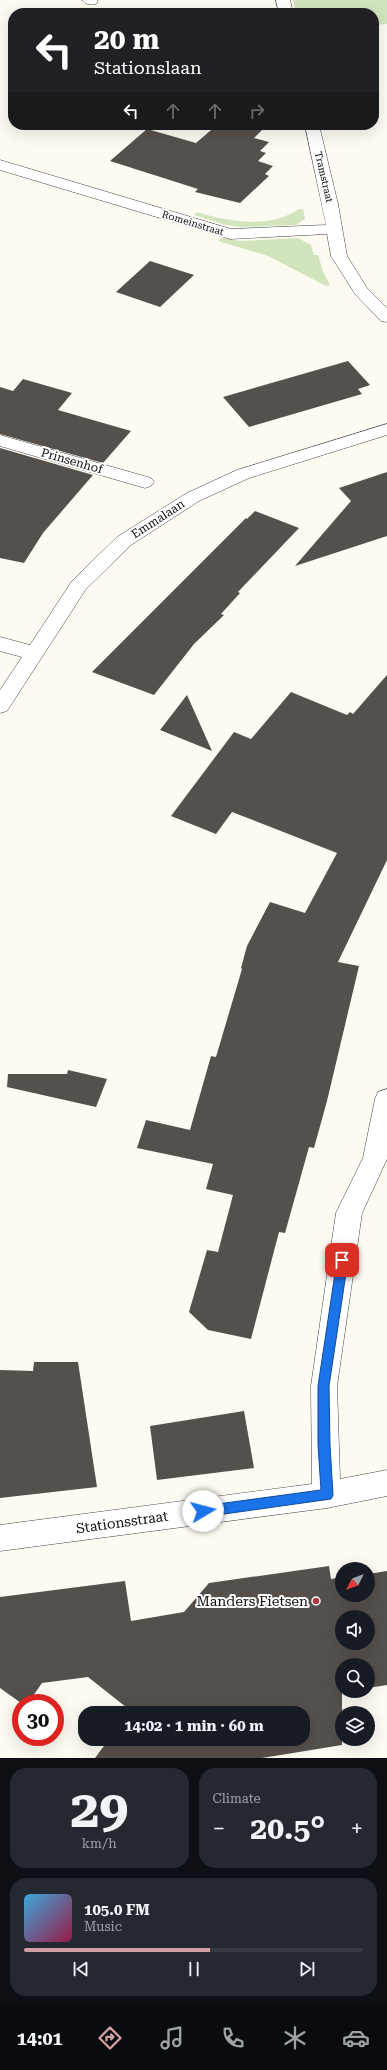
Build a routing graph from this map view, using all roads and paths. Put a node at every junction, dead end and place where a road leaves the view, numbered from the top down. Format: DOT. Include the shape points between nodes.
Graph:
graph roads {
  1 [pos="313,130"];
  2 [pos="0,165"];
  3 [pos="335,229"];
  4 [pos="387,317"];
  5 [pos="387,430"];
  6 [pos="0,440"];
  7 [pos="144,482"];
  8 [pos="0,644"];
  9 [pos="34,653"];
  10 [pos="0,706"];
  11 [pos="387,1099"];
  12 [pos="387,1483"];
  13 [pos="327,1495"];
  14 [pos="0,1538"];
  1 -- 3 [label="street, Tramstraat"];
  2 -- 3 [label="street, Romeinstraat" via="230,234"];
  3 -- 4 [label="street" via="339,256 350,275 361,291"];
  5 -- 9 [label="street, Emmalaan" via="243,474 193,497 124,541 79,585"];
  6 -- 7 [label="street, Prinsenhof"];
  8 -- 9 [label="street"];
  9 -- 10 [label="street, Emmalaan"];
  11 -- 13 [label="street" via="375,1158 349,1213 324,1386"];
  12 -- 13 [label="street, Stationsstraat"];
  13 -- 14 [label="street, Stationsstraat"];
}
